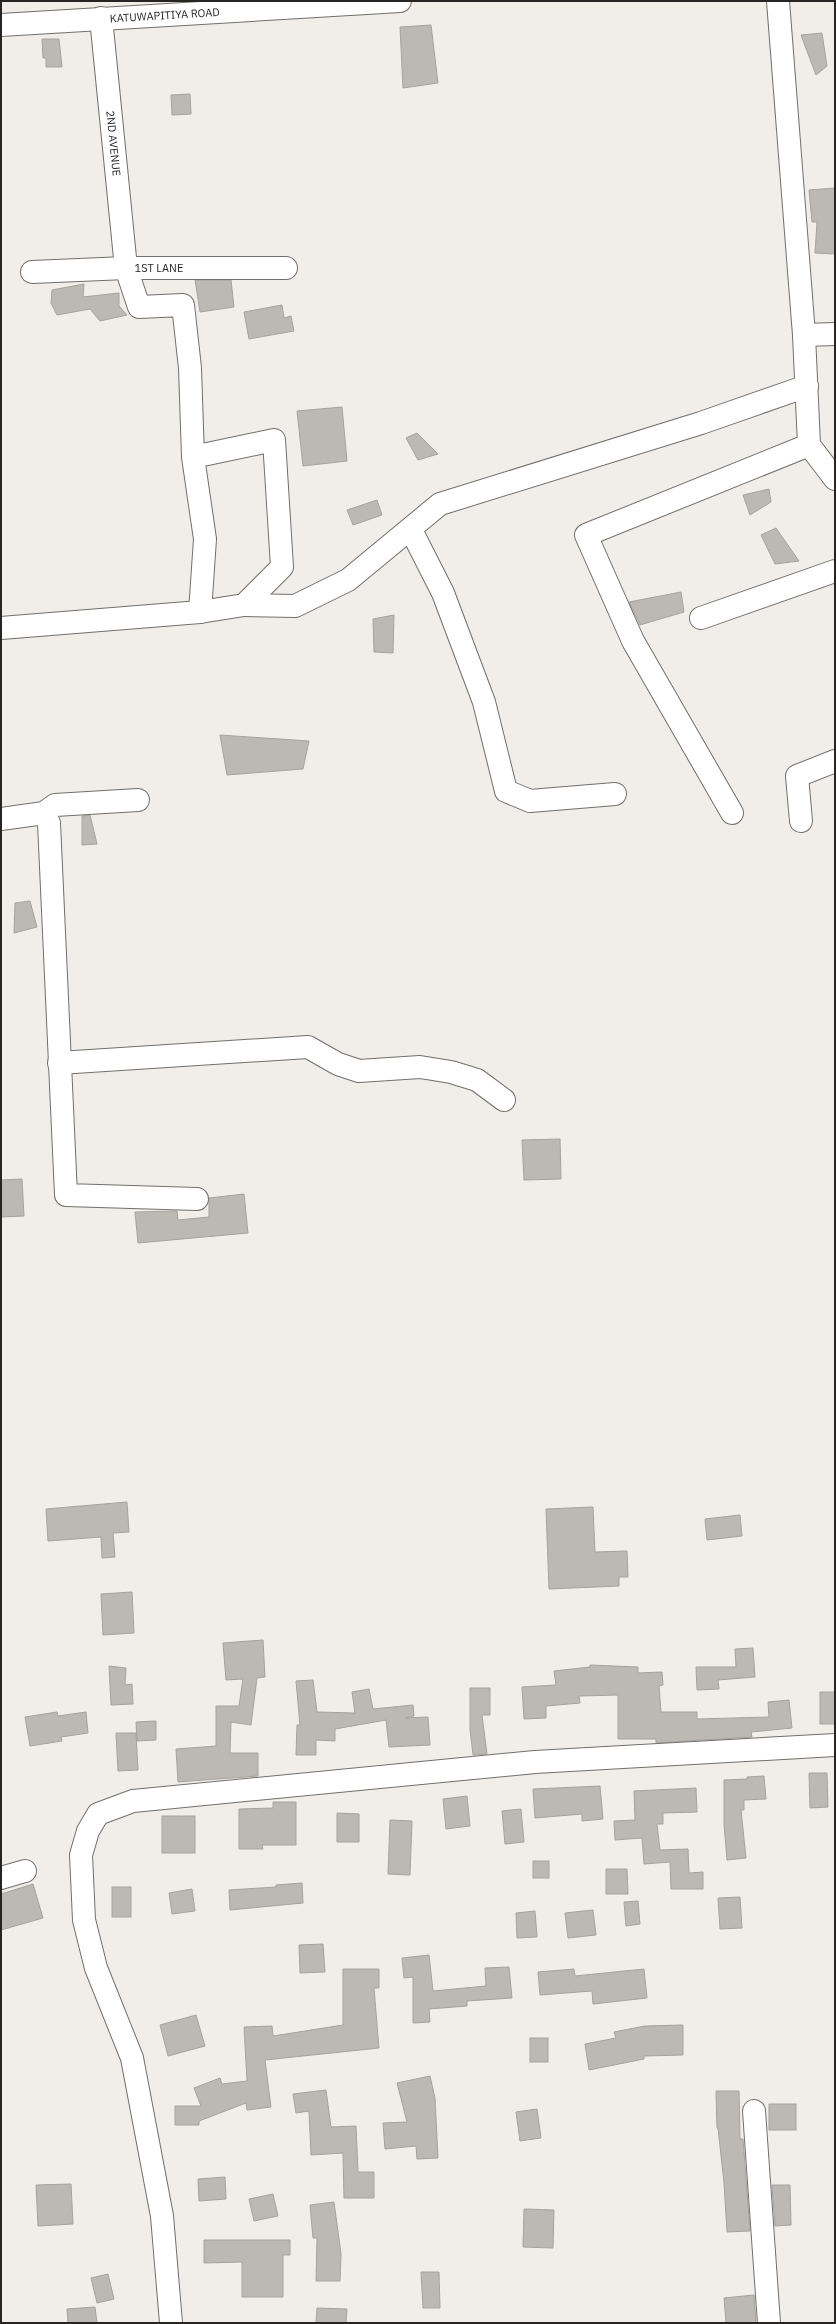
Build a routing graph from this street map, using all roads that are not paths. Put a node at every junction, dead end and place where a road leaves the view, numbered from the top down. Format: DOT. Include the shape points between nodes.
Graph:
graph roads {
  1 [pos="400,1"];
  2 [pos="778,1"];
  3 [pos="101,18"];
  4 [pos="1,25"];
  5 [pos="126,268"];
  6 [pos="286,268"];
  7 [pos="32,272"];
  8 [pos="835,334"];
  9 [pos="804,335"];
  10 [pos="807,386"];
  11 [pos="809,445"];
  12 [pos="193,457"];
  13 [pos="835,479"];
  14 [pos="411,530"];
  15 [pos="835,571"];
  16 [pos="244,605"];
  17 [pos="200,612"];
  18 [pos="701,618"];
  19 [pos="1,628"];
  20 [pos="835,761"];
  21 [pos="616,794"];
  22 [pos="138,800"];
  23 [pos="44,813"];
  24 [pos="732,813"];
  25 [pos="1,818"];
  26 [pos="801,821"];
  27 [pos="59,1063"];
  28 [pos="504,1100"];
  29 [pos="197,1199"];
  30 [pos="835,1744"];
  31 [pos="25,1871"];
  32 [pos="1,1878"];
  33 [pos="754,2111"];
  34 [pos="171,2323"];
  35 [pos="769,2323"];
  1 -- 3 [label="street, KATUWAPITIYA ROAD"];
  2 -- 9 [label="street"];
  3 -- 4 [label="street, KATUWAPITIYA ROAD"];
  3 -- 5 [label="street, 2ND AVENUE"];
  5 -- 6 [label="street, 1ST LANE"];
  5 -- 7 [label="street, 1ST LANE"];
  5 -- 12 [label="street, 2ND AVENUE" via="139,307 183,305 190,368"];
  8 -- 9 [label="street"];
  9 -- 10 [label="street"];
  10 -- 11 [label="street"];
  10 -- 14 [label="street" via="701,424 440,504"];
  11 -- 13 [label="street"];
  11 -- 24 [label="street" via="586,535 633,641"];
  12 -- 16 [label="street" via="274,440 282,567"];
  12 -- 17 [label="street" via="206,539"];
  14 -- 16 [label="street" via="348,580 295,606"];
  14 -- 21 [label="street" via="443,593 484,702 506,790 530,801"];
  15 -- 18 [label="street"];
  16 -- 17 [label="street"];
  17 -- 19 [label="street"];
  20 -- 26 [label="street" via="797,776"];
  22 -- 23 [label="street" via="55,805"];
  23 -- 25 [label="street"];
  23 -- 27 [label="street" via="49,823"];
  27 -- 28 [label="street" via="308,1047 338,1064 359,1072 420,1067 451,1072 477,1080"];
  27 -- 29 [label="street" via="66,1195"];
  30 -- 34 [label="street" via="527,1762 132,1801 98,1814 88,1831 81,1855 84,1920 96,1968 132,2058 162,2216"];
  31 -- 32 [label="street"];
  33 -- 35 [label="street"];
}
